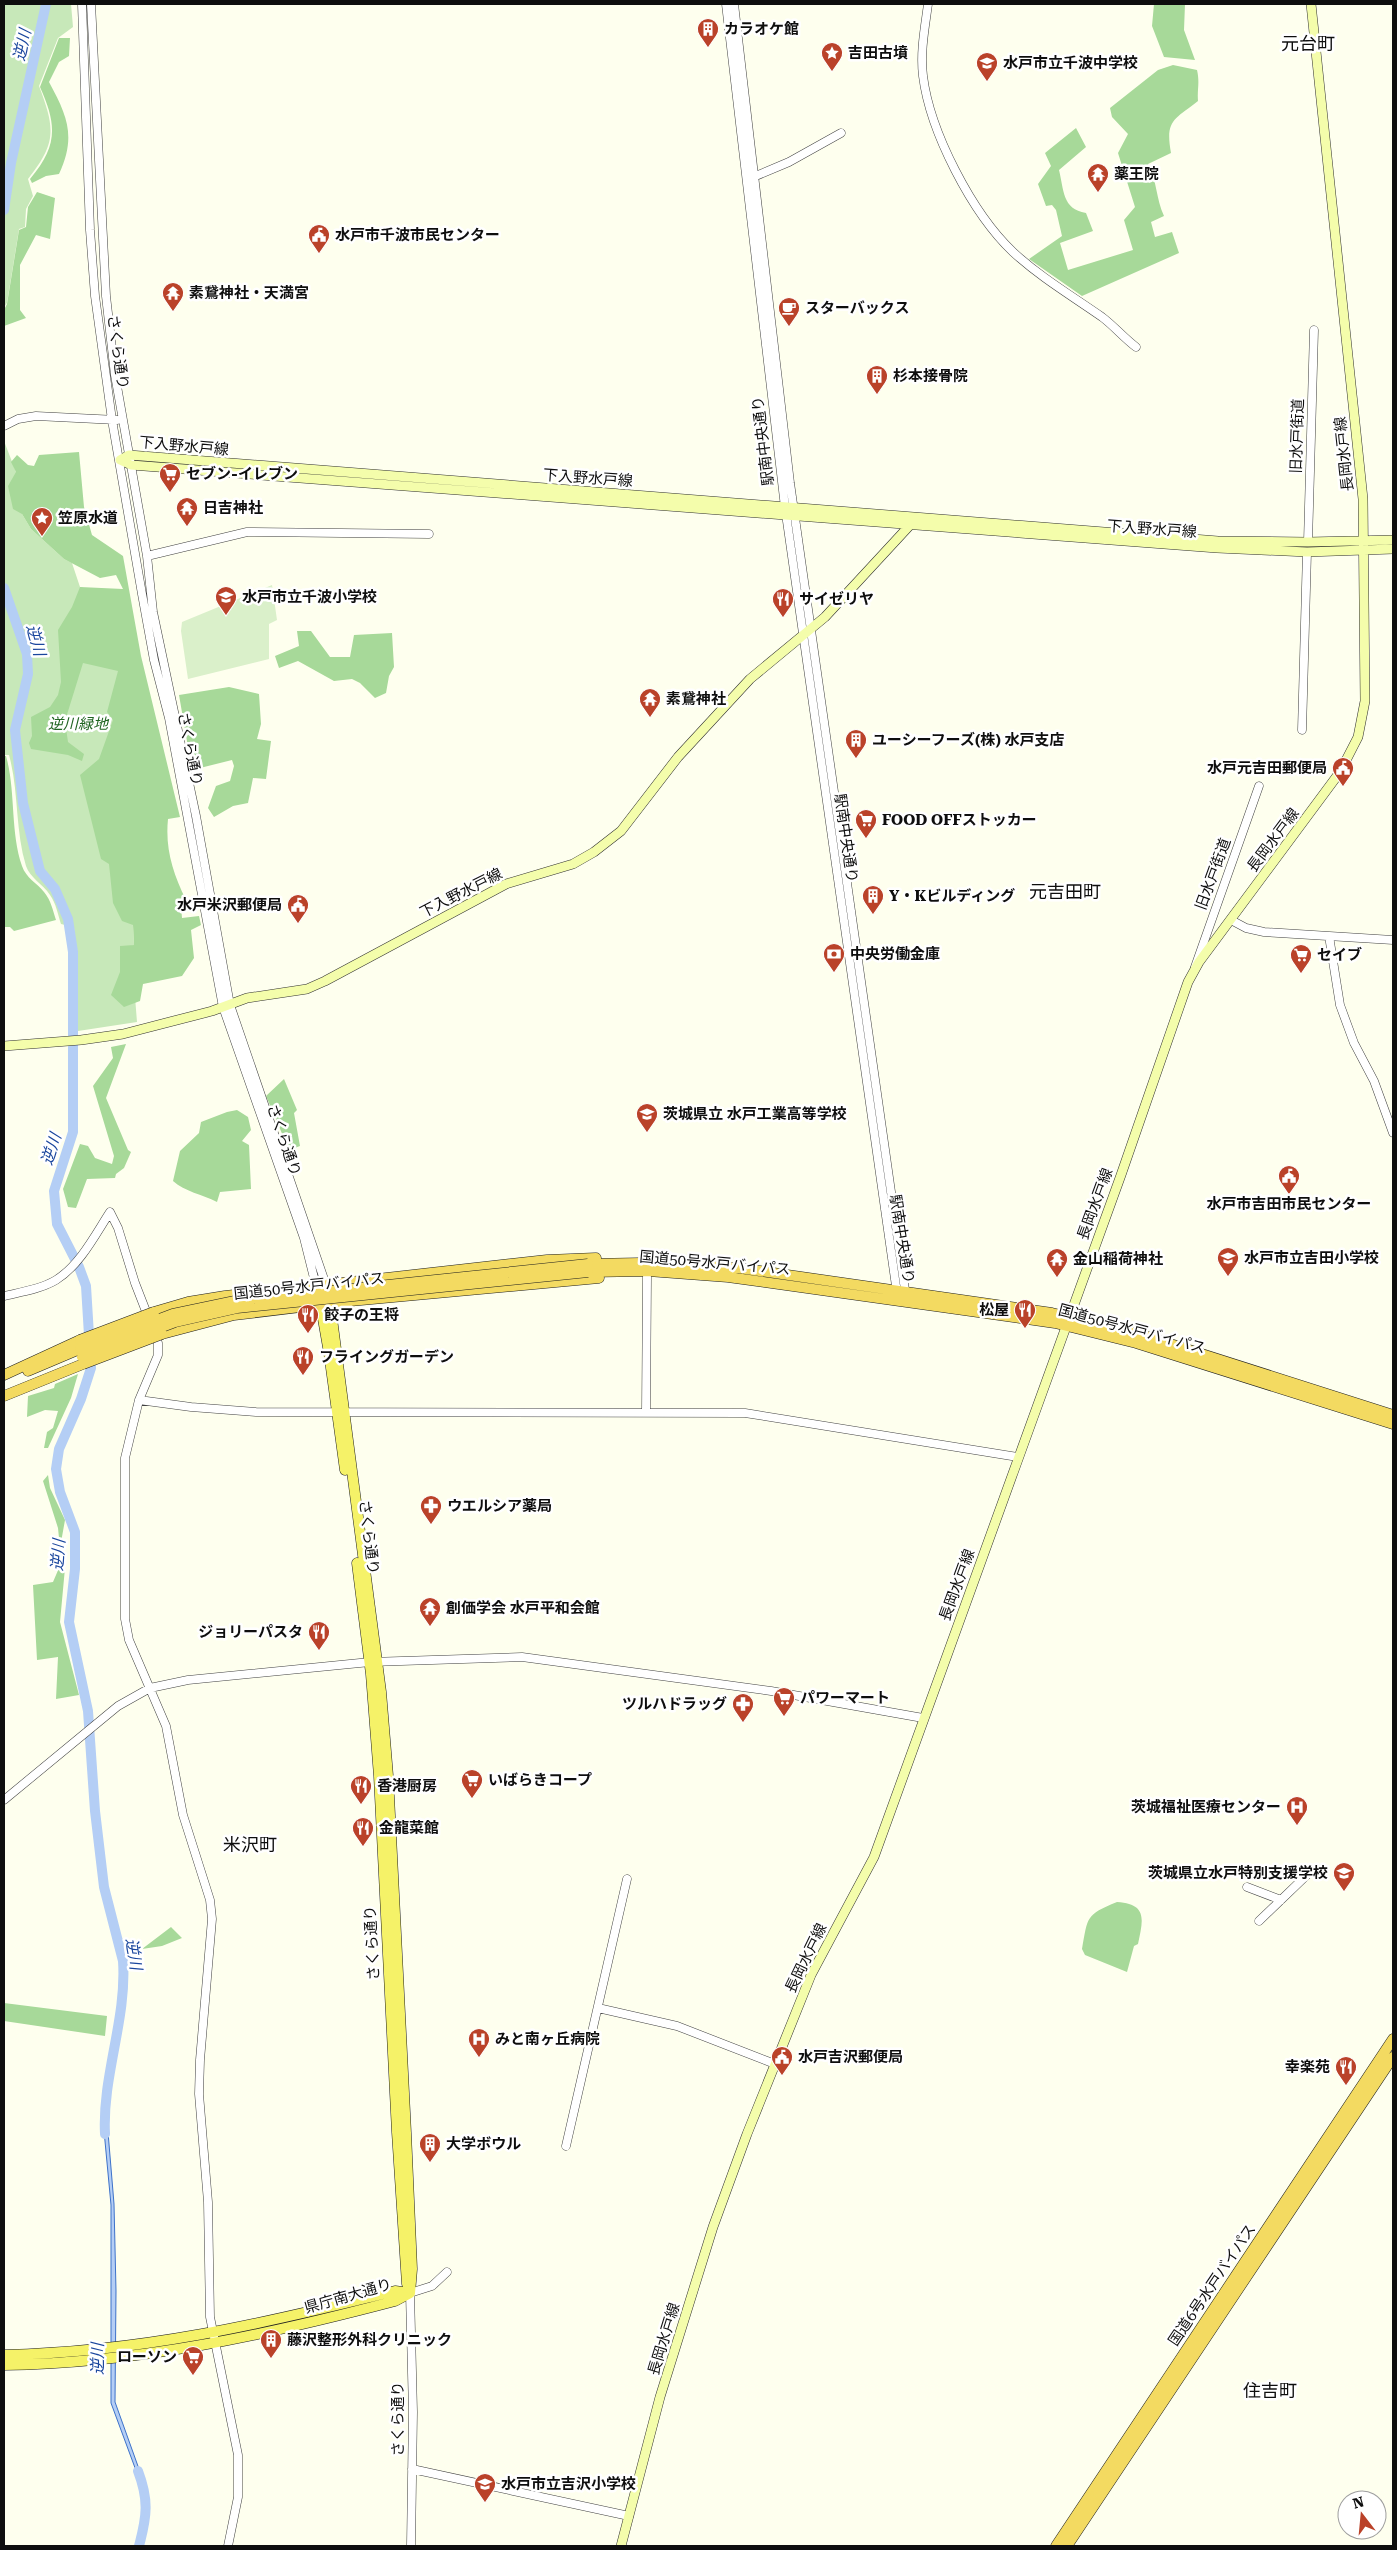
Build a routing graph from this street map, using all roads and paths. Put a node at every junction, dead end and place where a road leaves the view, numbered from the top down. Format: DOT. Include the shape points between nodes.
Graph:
graph roads {
  1 [pos="82,4"];
  2 [pos="91,4"];
  3 [pos="726,4"];
  4 [pos="734,4"];
  5 [pos="928,4"];
  6 [pos="1311,4"];
  7 [pos="841,133"];
  8 [pos="755,176"];
  9 [pos="746,181"];
  10 [pos="1314,330"];
  11 [pos="1136,347"];
  12 [pos="112,420"];
  13 [pos="122,420"];
  14 [pos="4,426"];
  15 [pos="129,455"];
  16 [pos="120,460"];
  17 [pos="131,465"];
  18 [pos="790,511"];
  19 [pos="918,518"];
  20 [pos="909,526"];
  21 [pos="429,534"];
  22 [pos="1393,540"];
  23 [pos="1363,546"];
  24 [pos="1308,547"];
  25 [pos="1393,549"];
  26 [pos="147,556"];
  27 [pos="810,628"];
  28 [pos="802,634"];
  29 [pos="1302,730"];
  30 [pos="1259,786"];
  31 [pos="1231,920"];
  32 [pos="1329,936"];
  33 [pos="1393,940"];
  34 [pos="1194,971"];
  35 [pos="226,1006"];
  36 [pos="4,1046"];
  37 [pos="1393,1133"];
  38 [pos="726,1272"];
  39 [pos="647,1277"];
  40 [pos="322,1285"];
  41 [pos="900,1293"];
  42 [pos="4,1296"];
  43 [pos="326,1304"];
  44 [pos="1068,1320"];
  45 [pos="82,1352"];
  46 [pos="4,1375"];
  47 [pos="4,1381"];
  48 [pos="4,1390"];
  49 [pos="4,1396"];
  50 [pos="139,1400"];
  51 [pos="341,1413"];
  52 [pos="646,1413"];
  53 [pos="1393,1415"];
  54 [pos="1393,1424"];
  55 [pos="1018,1457"];
  56 [pos="374,1662"];
  57 [pos="150,1688"];
  58 [pos="924,1718"];
  59 [pos="4,1800"];
  60 [pos="1310,1872"];
  61 [pos="627,1879"];
  62 [pos="1247,1888"];
  63 [pos="1281,1900"];
  64 [pos="1259,1921"];
  65 [pos="598,2008"];
  66 [pos="1393,2039"];
  67 [pos="1393,2057"];
  68 [pos="775,2064"];
  69 [pos="566,2146"];
  70 [pos="448,2272"];
  71 [pos="410,2293"];
  72 [pos="214,2339"];
  73 [pos="103,2354"];
  74 [pos="4,2355"];
  75 [pos="4,2365"];
  76 [pos="412,2469"];
  77 [pos="629,2516"];
  78 [pos="228,2546"];
  79 [pos="411,2546"];
  80 [pos="621,2546"];
  81 [pos="1056,2546"];
  82 [pos="1067,2546"];
  1 -- 12 [label="street, さくら通り" via="90,230 95,296"];
  2 -- 13 [label="street, さくら通り" via="106,296"];
  3 -- 9 [label="street, 駅南中央通り"];
  4 -- 8 [label="street, 駅南中央通り"];
  5 -- 11 [label="street" via="922,49 925,86 946,148 974,204 1012,251 1103,318"];
  6 -- 23 [label="main road, 長岡水戸線" via="1361,473"];
  7 -- 8 [label="street" via="789,162"];
  8 -- 9 [label="street"];
  8 -- 18 [label="street, 駅南中央通り"];
  9 -- 18 [label="street, 駅南中央通り"];
  10 -- 24 [label="street, 旧水戸街道"];
  12 -- 13 [label="street"];
  12 -- 14 [label="street" via="36,416 18,419"];
  12 -- 16 [label="street, さくら通り"];
  13 -- 15 [label="street, さくら通り"];
  15 -- 16 [label="main road, 下入野水戸線"];
  15 -- 17 [label="street, さくら通り"];
  15 -- 18 [label="main road, 下入野水戸線"];
  16 -- 17 [label="main road, 下入野水戸線"];
  16 -- 35 [label="street, さくら通り" via="151,643"];
  17 -- 18 [label="main road, 下入野水戸線"];
  17 -- 26 [label="street, さくら通り"];
  18 -- 19 [label="main road, 下入野水戸線"];
  18 -- 20 [label="main road, 下入野水戸線"];
  18 -- 27 [label="street, 駅南中央通り"];
  18 -- 28 [label="street, 駅南中央通り"];
  19 -- 20 [label="main road, 下入野水戸線"];
  19 -- 24 [label="main road, 下入野水戸線"];
  20 -- 24 [label="main road, 下入野水戸線" via="1217,548"];
  20 -- 27 [label="main road, 下入野水戸線" via="825,617"];
  21 -- 26 [label="street" via="247,532"];
  22 -- 23 [label="main road, 下入野水戸線"];
  23 -- 24 [label="main road, 下入野水戸線"];
  23 -- 25 [label="main road, 下入野水戸線"];
  23 -- 31 [label="main road, 長岡水戸線" via="1366,680 1358,737 1334,781"];
  24 -- 29 [label="street, 旧水戸街道"];
  26 -- 35 [label="street, さくら通り" via="153,612 196,816"];
  27 -- 28 [label="main road, 下入野水戸線"];
  27 -- 41 [label="street, 駅南中央通り"];
  28 -- 35 [label="main road, 下入野水戸線" via="750,678 678,757 622,831 586,858 506,884 316,986 258,996"];
  28 -- 41 [label="street, 駅南中央通り"];
  30 -- 34 [label="street, 旧水戸街道"];
  31 -- 32 [label="street" via="1254,930"];
  31 -- 34 [label="main road, 長岡水戸線"];
  32 -- 33 [label="street"];
  32 -- 37 [label="street" via="1340,1005"];
  34 -- 44 [label="main road, 長岡水戸線" via="1174,1017"];
  35 -- 36 [label="main road, 下入野水戸線" via="146,1028 81,1040"];
  35 -- 40 [label="street, さくら通り"];
  38 -- 39 [label="highway"];
  38 -- 40 [label="highway" via="672,1259 582,1258"];
  38 -- 41 [label="highway, 国道50号水戸バイパス"];
  38 -- 45 [label="highway, 国道50号水戸バイパス, bridge" via="640,1263 235,1301 173,1314"];
  39 -- 43 [label="highway" via="539,1283"];
  39 -- 52 [label="street"];
  40 -- 43 [label="main road, さくら通り"];
  40 -- 45 [label="highway, bridge" via="188,1302 154,1312"];
  41 -- 44 [label="highway, 国道50号水戸バイパス"];
  42 -- 50 [label="street" via="50,1283 70,1268 110,1212 158,1343 158,1355"];
  43 -- 45 [label="highway, bridge" via="234,1315"];
  43 -- 51 [label="main road, さくら通り"];
  44 -- 53 [label="highway, 国道50号水戸バイパス" via="1136,1333"];
  44 -- 54 [label="highway, 国道50号水戸バイパス"];
  44 -- 55 [label="main road, 長岡水戸線"];
  45 -- 46 [label="highway"];
  45 -- 47 [label="highway, 国道50号水戸バイパス"];
  45 -- 48 [label="highway, 国道50号水戸バイパス"];
  45 -- 49 [label="highway"];
  50 -- 51 [label="street" via="256,1412"];
  50 -- 57 [label="street" via="123,1471 124,1608 130,1640"];
  51 -- 52 [label="street"];
  51 -- 56 [label="main road, さくら通り"];
  52 -- 55 [label="street" via="754,1413"];
  55 -- 58 [label="main road, 長岡水戸線"];
  56 -- 57 [label="street" via="188,1680"];
  56 -- 58 [label="street" via="522,1657 771,1690"];
  56 -- 71 [label="main road, さくら通り" via="405,2271"];
  57 -- 59 [label="street" via="127,1700 97,1723"];
  57 -- 72 [label="street" via="169,1736 183,1815 210,1900 212,1919 199,2072 208,2202 209,2304"];
  58 -- 68 [label="main road, 長岡水戸線" via="874,1857 811,1975"];
  60 -- 63 [label="street"];
  61 -- 65 [label="street"];
  62 -- 63 [label="street"];
  63 -- 64 [label="street"];
  65 -- 68 [label="street" via="677,2026"];
  65 -- 69 [label="street"];
  66 -- 81 [label="highway, 国道6号水戸バイパス"];
  67 -- 82 [label="highway, 国道6号水戸バイパス"];
  68 -- 77 [label="main road, 長岡水戸線" via="710,2236 660,2397"];
  70 -- 71 [label="street" via="432,2286"];
  71 -- 72 [label="main road, 県庁南大通り" via="387,2303 276,2331"];
  71 -- 76 [label="street, さくら通り"];
  72 -- 73 [label="main road, 県庁南大通り"];
  72 -- 78 [label="street" via="238,2455 238,2497"];
  73 -- 74 [label="main road, 県庁南大通り"];
  73 -- 75 [label="main road, 県庁南大通り"];
  76 -- 77 [label="street"];
  76 -- 79 [label="street, さくら通り"];
  77 -- 80 [label="main road, 長岡水戸線"];
}
